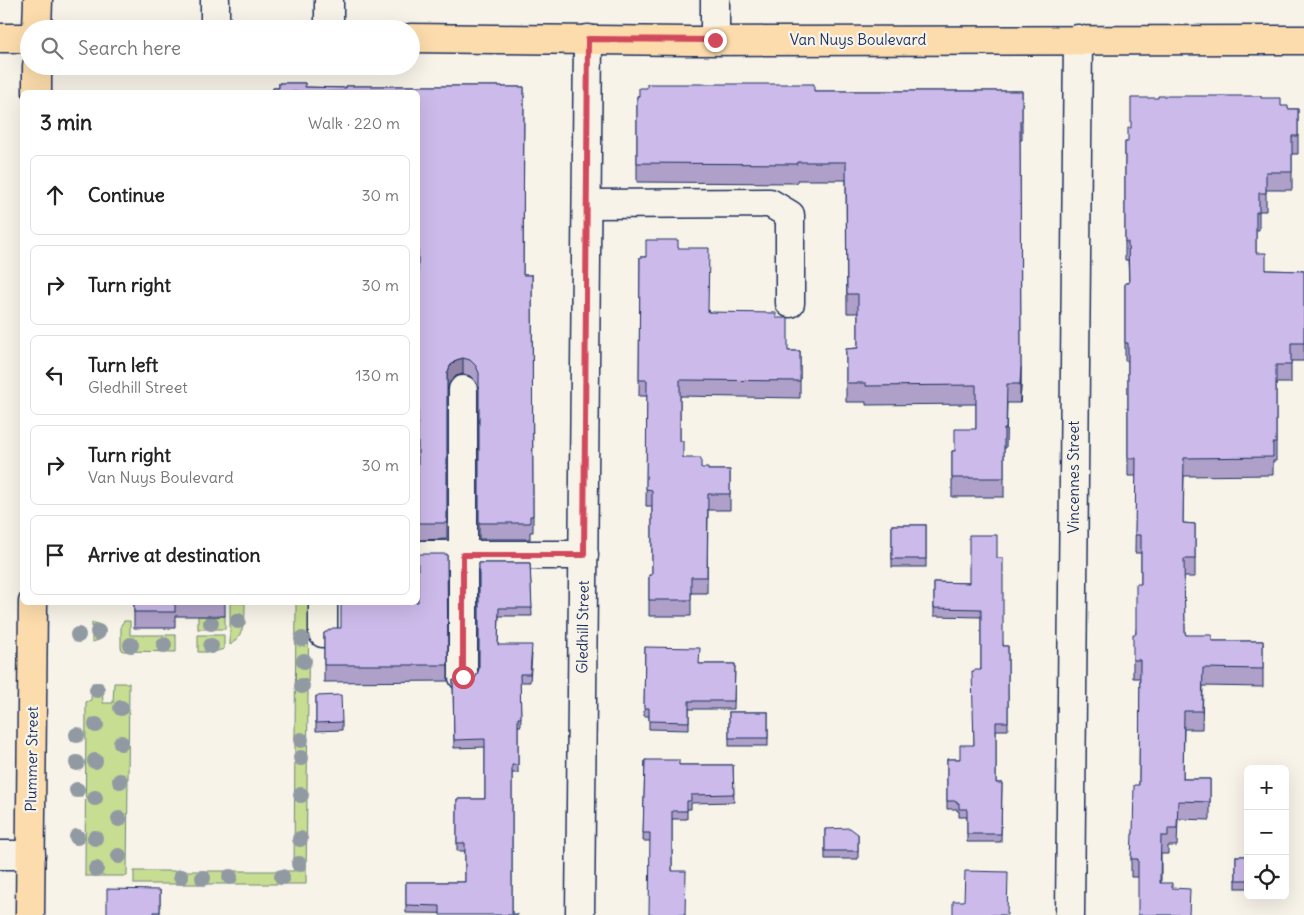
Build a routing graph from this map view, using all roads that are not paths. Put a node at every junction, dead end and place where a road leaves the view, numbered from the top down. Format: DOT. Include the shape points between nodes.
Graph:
graph roads {
  1 [pos="38,0"];
  2 [pos="215,0"];
  3 [pos="329,0"];
  4 [pos="715,0"];
  5 [pos="38,20"];
  6 [pos="215,20"];
  7 [pos="329,20"];
  8 [pos="0,38"];
  9 [pos="20,38"];
  10 [pos="420,38"];
  11 [pos="588,39"];
  12 [pos="715,40"];
  13 [pos="1078,40"];
  14 [pos="1304,40"];
  15 [pos="37,75"];
  16 [pos="37,90"];
  17 [pos="587,204"];
  18 [pos="790,303"];
  19 [pos="463,390"];
  20 [pos="420,555"];
  21 [pos="463,555"];
  22 [pos="584,555"];
  23 [pos="33,605"];
  24 [pos="323,605"];
  25 [pos="323,633"];
  26 [pos="463,677"];
  27 [pos="0,856"];
  28 [pos="31,856"];
  29 [pos="30,915"];
  30 [pos="580,915"];
  31 [pos="1070,915"];
  1 -- 5 [label="main road"];
  2 -- 6 [label="street"];
  3 -- 7 [label="street"];
  4 -- 12 [label="street"];
  8 -- 9 [label="main road"];
  10 -- 11 [label="main road, Van Nuys Boulevard"];
  11 -- 12 [label="main road, Van Nuys Boulevard"];
  11 -- 17 [label="street, Gledhill Street"];
  12 -- 13 [label="main road, Van Nuys Boulevard"];
  13 -- 14 [label="main road, Van Nuys Boulevard"];
  13 -- 31 [label="street, Vincennes Street"];
  15 -- 16 [label="main road"];
  17 -- 18 [label="street" via="770,203 790,215"];
  17 -- 22 [label="street, Gledhill Street"];
  19 -- 21 [label="street"];
  20 -- 21 [label="street"];
  21 -- 22 [label="street"];
  21 -- 26 [label="street"];
  22 -- 30 [label="street, Gledhill Street"];
  23 -- 28 [label="main road, Plummer Street"];
  24 -- 25 [label="street"];
  27 -- 28 [label="street"];
  28 -- 29 [label="main road, Plummer Street"];
}
